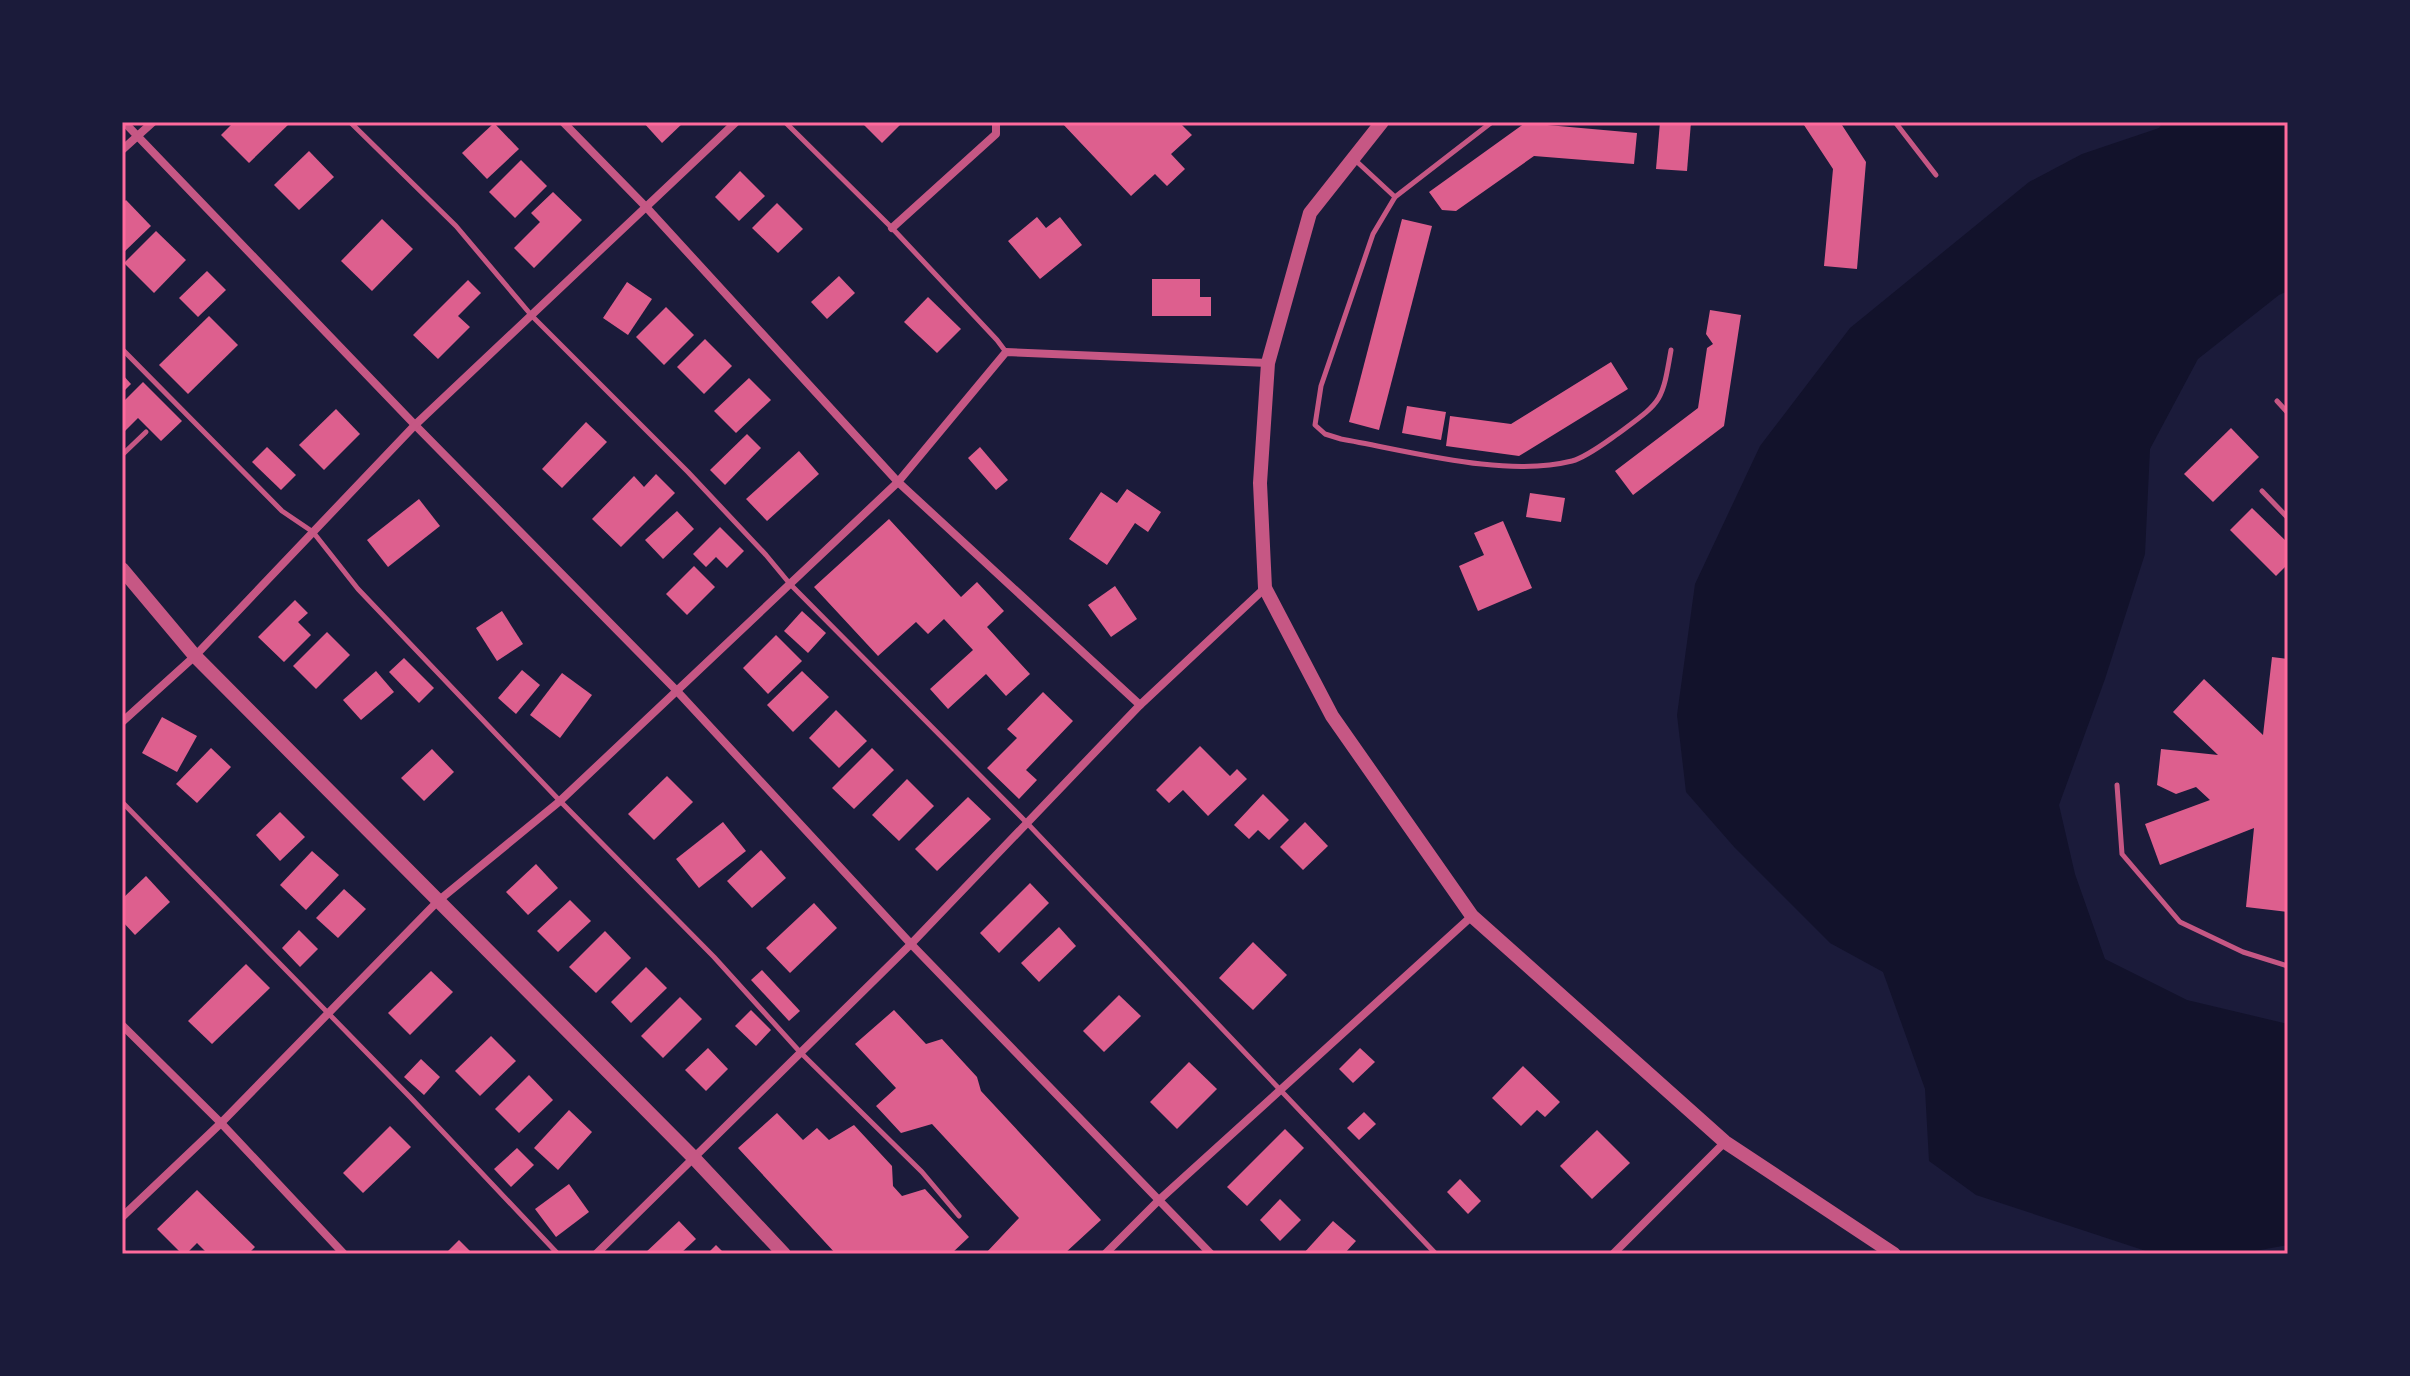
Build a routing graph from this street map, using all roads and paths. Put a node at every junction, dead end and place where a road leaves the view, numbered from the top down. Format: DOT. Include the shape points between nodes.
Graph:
graph roads {
  1 [pos="124,122"];
  2 [pos="153,122"];
  3 [pos="350,122"];
  4 [pos="563,122"];
  5 [pos="736,122"];
  6 [pos="785,122"];
  7 [pos="996,122"];
  8 [pos="1382,122"];
  9 [pos="1492,122"];
  10 [pos="1895,122"];
  11 [pos="138,136"];
  12 [pos="122,150"];
  13 [pos="1353,158"];
  14 [pos="1936,175"];
  15 [pos="1395,197"];
  16 [pos="647,208"];
  17 [pos="892,228"];
  18 [pos="532,316"];
  19 [pos="122,349"];
  20 [pos="1671,350"];
  21 [pos="1006,352"];
  22 [pos="1268,363"];
  23 [pos="2277,401"];
  24 [pos="2288,413"];
  25 [pos="415,425"];
  26 [pos="146,432"];
  27 [pos="122,455"];
  28 [pos="898,482"];
  29 [pos="2262,491"];
  30 [pos="2288,518"];
  31 [pos="313,532"];
  32 [pos="122,569"];
  33 [pos="790,584"];
  34 [pos="1265,588"];
  35 [pos="195,656"];
  36 [pos="676,690"];
  37 [pos="1140,705"];
  38 [pos="122,722"];
  39 [pos="2117,785"];
  40 [pos="560,801"];
  41 [pos="122,802"];
  42 [pos="1027,823"];
  43 [pos="438,901"];
  44 [pos="1472,916"];
  45 [pos="911,944"];
  46 [pos="2288,966"];
  47 [pos="327,1014"];
  48 [pos="122,1025"];
  49 [pos="800,1052"];
  50 [pos="1280,1090"];
  51 [pos="221,1123"];
  52 [pos="1725,1142"];
  53 [pos="693,1157"];
  54 [pos="1158,1201"];
  55 [pos="959,1216"];
  56 [pos="122,1217"];
  57 [pos="344,1254"];
  58 [pos="558,1254"];
  59 [pos="596,1254"];
  60 [pos="784,1254"];
  61 [pos="1105,1254"];
  62 [pos="1211,1254"];
  63 [pos="1436,1254"];
  64 [pos="1613,1254"];
  65 [pos="1894,1254"];
  1 -- 11 [label="street"];
  2 -- 11 [label="street"];
  3 -- 18 [label="lane" via="456,226"];
  4 -- 16 [label="street"];
  5 -- 16 [label="street"];
  6 -- 17 [label="lane"];
  7 -- 17 [label="street" via="996,134"];
  8 -- 13 [label="street"];
  9 -- 15 [label="lane"];
  10 -- 14 [label="lane"];
  11 -- 12 [label="street"];
  11 -- 25 [label="street"];
  13 -- 15 [label="lane"];
  13 -- 22 [label="street" via="1310,213"];
  15 -- 20 [label="lane" via="1373,234 1321,386 1315,425 1325,434 1503,467 1575,460 1655,406 1664,391"];
  16 -- 18 [label="street"];
  16 -- 28 [label="street"];
  17 -- 21 [label="lane"];
  18 -- 25 [label="street"];
  18 -- 33 [label="lane" via="688,472"];
  19 -- 31 [label="lane" via="282,511"];
  21 -- 22 [label="street"];
  21 -- 28 [label="street"];
  22 -- 34 [label="street" via="1260,483"];
  23 -- 24 [label="lane"];
  25 -- 31 [label="street"];
  25 -- 36 [label="street"];
  26 -- 27 [label="lane"];
  28 -- 33 [label="street"];
  28 -- 37 [label="street"];
  29 -- 30 [label="lane"];
  31 -- 35 [label="street"];
  31 -- 40 [label="lane" via="358,589"];
  32 -- 35 [label="street"];
  33 -- 36 [label="street"];
  33 -- 42 [label="lane"];
  34 -- 37 [label="street"];
  34 -- 44 [label="street" via="1332,716"];
  35 -- 38 [label="street"];
  35 -- 43 [label="street"];
  36 -- 40 [label="street"];
  36 -- 45 [label="street"];
  37 -- 42 [label="street"];
  39 -- 46 [label="lane" via="2122,854 2180,922 2243,952"];
  40 -- 43 [label="street"];
  40 -- 49 [label="lane"];
  41 -- 47 [label="lane"];
  42 -- 45 [label="street"];
  42 -- 50 [label="lane"];
  43 -- 47 [label="street"];
  43 -- 53 [label="street"];
  44 -- 50 [label="street"];
  44 -- 52 [label="street"];
  45 -- 49 [label="street"];
  45 -- 54 [label="street"];
  47 -- 51 [label="street"];
  47 -- 58 [label="lane"];
  48 -- 51 [label="street"];
  49 -- 53 [label="street"];
  49 -- 55 [label="lane" via="922,1172"];
  50 -- 54 [label="street"];
  50 -- 63 [label="lane"];
  51 -- 56 [label="street"];
  51 -- 57 [label="street"];
  52 -- 64 [label="street"];
  52 -- 65 [label="street"];
  53 -- 59 [label="street"];
  53 -- 60 [label="street"];
  54 -- 61 [label="street"];
  54 -- 62 [label="street"];
}
